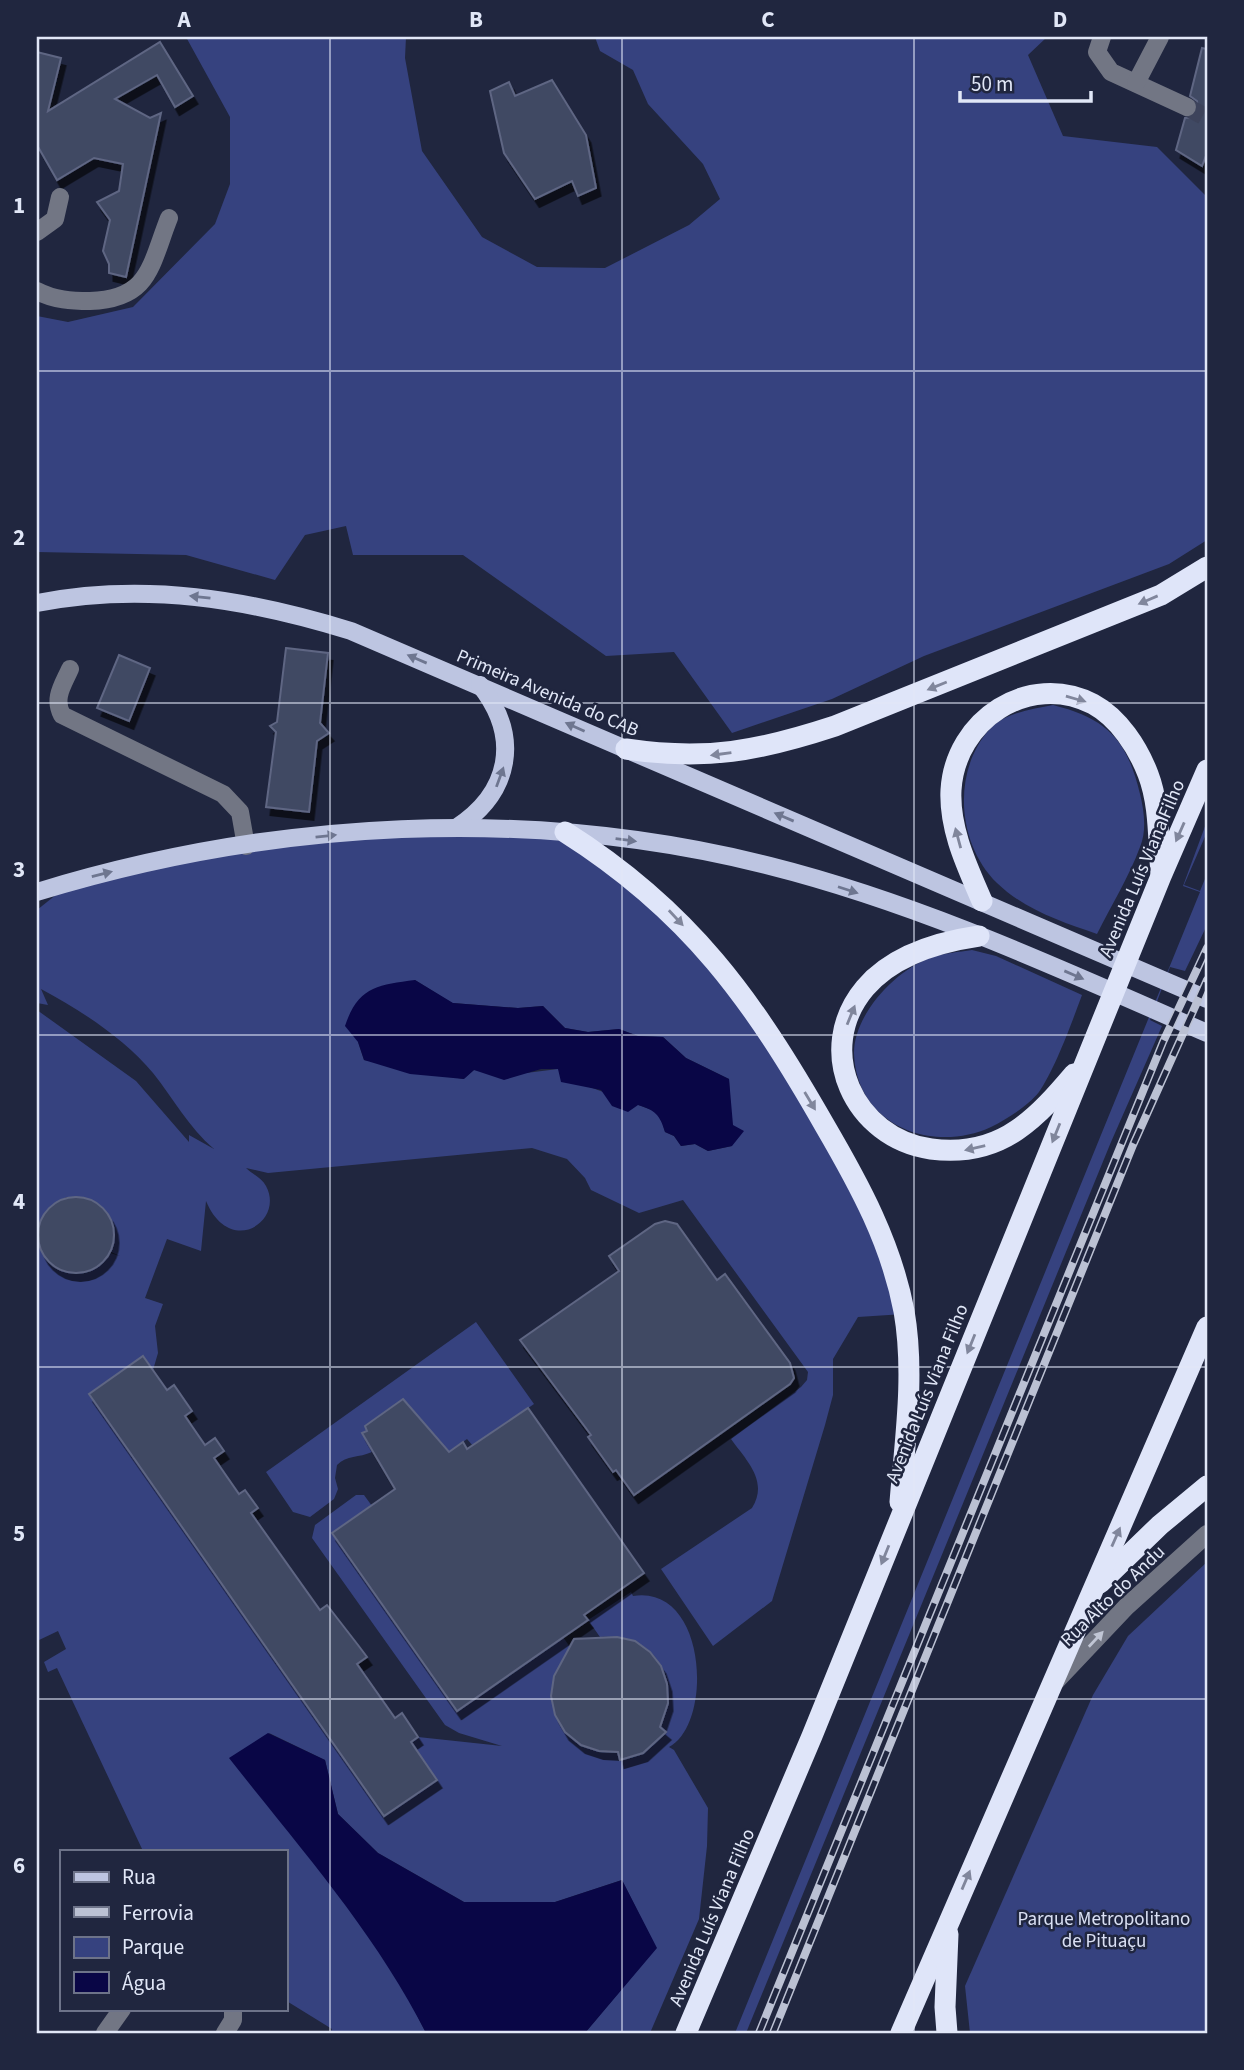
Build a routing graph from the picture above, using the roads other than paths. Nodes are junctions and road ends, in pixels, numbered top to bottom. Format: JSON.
{"nodes":[{"id":1,"x":1102,"y":37,"type":"edge"},
{"id":2,"x":1160,"y":37,"type":"edge"},
{"id":3,"x":1136,"y":83,"type":"junction"},
{"id":4,"x":1187,"y":107,"type":"tunnel mouth"},
{"id":5,"x":60,"y":197,"type":"dead end"},
{"id":6,"x":169,"y":218,"type":"dead end"},
{"id":7,"x":37,"y":232,"type":"edge"},
{"id":8,"x":37,"y":291,"type":"edge"},
{"id":9,"x":1207,"y":567,"type":"edge"},
{"id":10,"x":37,"y":603,"type":"edge"},
{"id":11,"x":71,"y":669,"type":"dead end"},
{"id":12,"x":480,"y":685,"type":"junction"},
{"id":13,"x":626,"y":749,"type":"junction"},
{"id":14,"x":1207,"y":770,"type":"edge"},
{"id":15,"x":456,"y":828,"type":"junction"},
{"id":16,"x":565,"y":832,"type":"junction"},
{"id":17,"x":246,"y":846,"type":"junction"},
{"id":18,"x":1161,"y":876,"type":"junction"},
{"id":19,"x":37,"y":892,"type":"edge"},
{"id":20,"x":982,"y":901,"type":"junction"},
{"id":21,"x":979,"y":936,"type":"junction"},
{"id":22,"x":1207,"y":999,"type":"edge"},
{"id":23,"x":1207,"y":1032,"type":"edge"},
{"id":24,"x":1085,"y":1062,"type":"junction"},
{"id":25,"x":1207,"y":1327,"type":"edge"},
{"id":26,"x":1207,"y":1486,"type":"edge"},
{"id":27,"x":898,"y":1524,"type":"junction"},
{"id":28,"x":1207,"y":1534,"type":"edge"},
{"id":29,"x":1094,"y":1589,"type":"junction"},
{"id":30,"x":1049,"y":1689,"type":"junction"},
{"id":31,"x":949,"y":1920,"type":"junction"},
{"id":32,"x":121,"y":2010,"type":"edge"},
{"id":33,"x":233,"y":2010,"type":"edge"},
{"id":34,"x":105,"y":2033,"type":"edge"},
{"id":35,"x":225,"y":2033,"type":"edge"},
{"id":36,"x":686,"y":2033,"type":"edge"},
{"id":37,"x":901,"y":2033,"type":"edge"},
{"id":38,"x":947,"y":2033,"type":"edge"}],
"edges":[{"from":1,"to":3,"type":"lane"},
{"from":2,"to":3,"type":"lane"},
{"from":3,"to":4,"type":"lane"},
{"from":5,"to":7,"type":"lane"},
{"from":6,"to":8,"type":"lane"},
{"from":9,"to":13,"type":"highway","one_way":true},
{"from":12,"to":10,"type":"main road","name":"Primeira Avenida do CAB","one_way":true},
{"from":11,"to":17,"type":"lane"},
{"from":13,"to":12,"type":"main road","name":"Primeira Avenida do CAB","one_way":true},
{"from":15,"to":12,"type":"main road","one_way":true},
{"from":20,"to":13,"type":"main road","name":"Primeira Avenida do CAB","one_way":true},
{"from":14,"to":18,"type":"highway","name":"Avenida Luís Viana Filho","one_way":true},
{"from":15,"to":16,"type":"main road"},
{"from":17,"to":15,"type":"main road","one_way":true},
{"from":16,"to":21,"type":"main road","one_way":true},
{"from":16,"to":27,"type":"highway","one_way":true},
{"from":19,"to":17,"type":"main road","one_way":true},
{"from":20,"to":18,"type":"highway","one_way":true},
{"from":18,"to":24,"type":"highway","name":"Avenida Luís Viana Filho"},
{"from":20,"to":22,"type":"main road","name":"Primeira Avenida do CAB"},
{"from":21,"to":23,"type":"main road","one_way":true},
{"from":24,"to":21,"type":"highway","one_way":true},
{"from":24,"to":27,"type":"highway","name":"Avenida Luís Viana Filho","one_way":true},
{"from":29,"to":25,"type":"highway","one_way":true},
{"from":26,"to":29,"type":"highway"},
{"from":27,"to":36,"type":"highway","name":"Avenida Luís Viana Filho","one_way":true},
{"from":30,"to":28,"type":"lane","name":"Rua Alto do Andu","one_way":true},
{"from":29,"to":30,"type":"highway"},
{"from":31,"to":30,"type":"highway","one_way":true},
{"from":31,"to":37,"type":"highway"},
{"from":31,"to":38,"type":"highway"},
{"from":32,"to":34,"type":"lane"},
{"from":33,"to":35,"type":"lane"}]}
